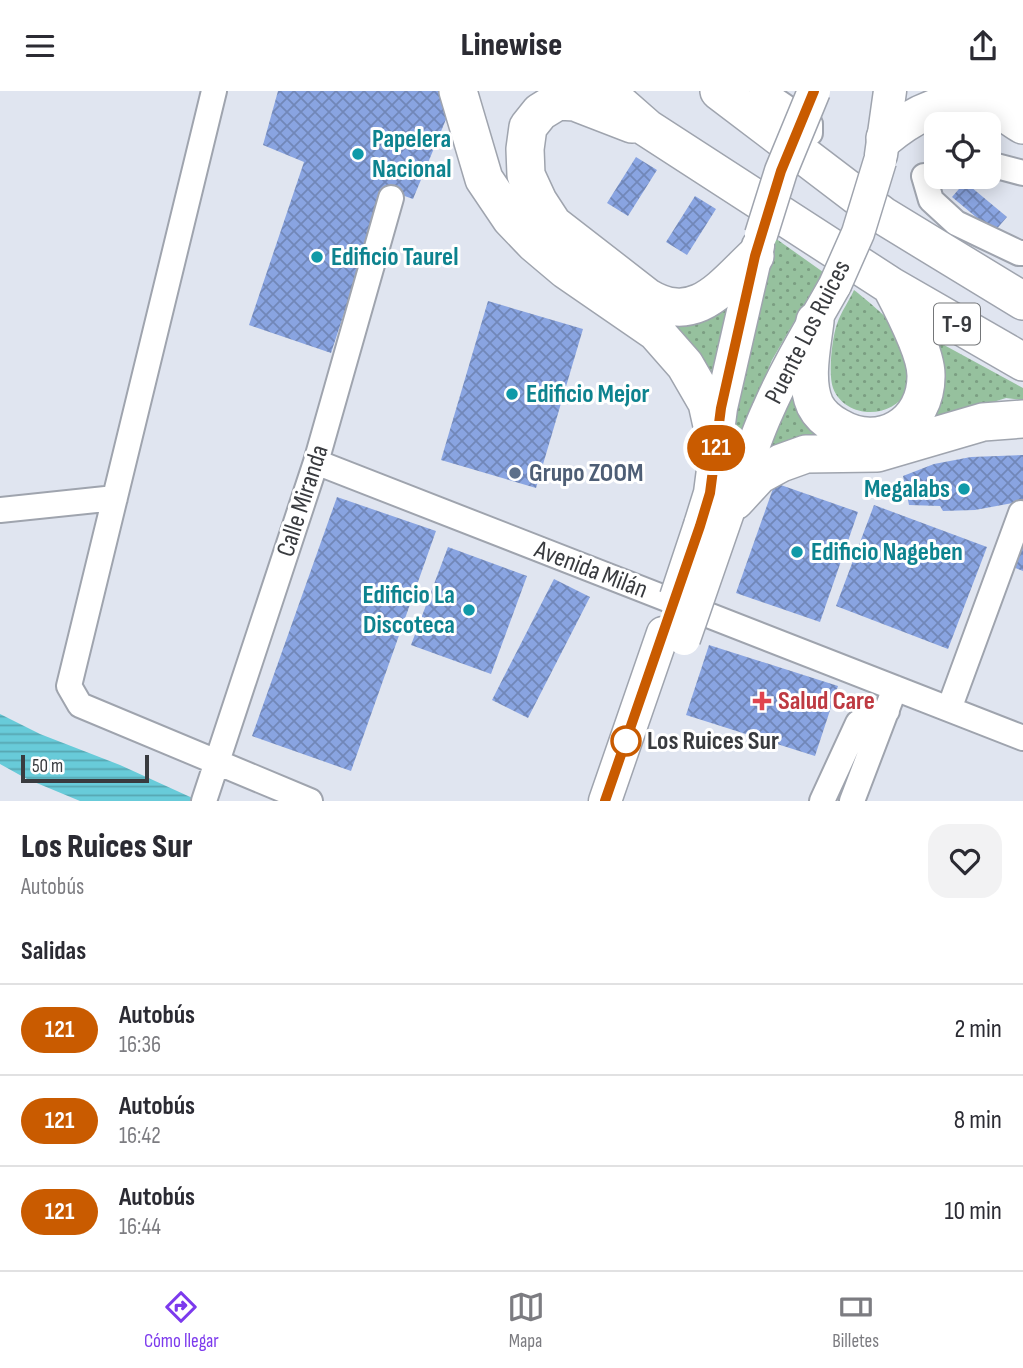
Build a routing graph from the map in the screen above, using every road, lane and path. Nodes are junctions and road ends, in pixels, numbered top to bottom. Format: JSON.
{"nodes":[{"id":1,"x":214,"y":91,"type":"edge"},
{"id":2,"x":458,"y":91,"type":"edge"},
{"id":3,"x":605,"y":91,"type":"edge"},
{"id":4,"x":719,"y":91,"type":"edge"},
{"id":5,"x":762,"y":91,"type":"edge"},
{"id":6,"x":814,"y":91,"type":"edge"},
{"id":7,"x":890,"y":91,"type":"edge"},
{"id":8,"x":1023,"y":125,"type":"edge"},
{"id":9,"x":647,"y":128,"type":"junction"},
{"id":10,"x":883,"y":150,"type":"junction"},
{"id":11,"x":812,"y":162,"type":"junction"},
{"id":12,"x":1001,"y":167,"type":"edge"},
{"id":13,"x":1023,"y":173,"type":"edge"},
{"id":14,"x":928,"y":189,"type":"edge"},
{"id":15,"x":391,"y":198,"type":"dead end"},
{"id":16,"x":968,"y":228,"type":"junction"},
{"id":17,"x":905,"y":229,"type":"junction"},
{"id":18,"x":758,"y":246,"type":"junction"},
{"id":19,"x":1013,"y":268,"type":"edge"},
{"id":20,"x":891,"y":286,"type":"junction"},
{"id":21,"x":1023,"y":301,"type":"edge"},
{"id":22,"x":815,"y":321,"type":"junction"},
{"id":23,"x":1023,"y":362,"type":"edge"},
{"id":24,"x":1023,"y":419,"type":"edge"},
{"id":25,"x":714,"y":458,"type":"junction"},
{"id":26,"x":316,"y":462,"type":"junction"},
{"id":27,"x":115,"y":498,"type":"junction"},
{"id":28,"x":732,"y":507,"type":"junction"},
{"id":29,"x":0,"y":510,"type":"edge"},
{"id":30,"x":1021,"y":513,"type":"dead end"},
{"id":31,"x":674,"y":636,"type":"junction"},
{"id":32,"x":891,"y":700,"type":"junction"},
{"id":33,"x":949,"y":709,"type":"junction"},
{"id":34,"x":1023,"y":738,"type":"edge"},
{"id":35,"x":215,"y":767,"type":"junction"},
{"id":36,"x":204,"y":801,"type":"edge"},
{"id":37,"x":310,"y":801,"type":"edge"},
{"id":38,"x":605,"y":801,"type":"edge"},
{"id":39,"x":628,"y":801,"type":"edge"},
{"id":40,"x":822,"y":801,"type":"edge"},
{"id":41,"x":852,"y":801,"type":"edge"}],
"edges":[{"from":1,"to":27,"type":"street"},
{"from":2,"to":25,"type":"highway"},
{"from":3,"to":9,"type":"highway","number":"T-9"},
{"from":4,"to":11,"type":"highway","number":"T-9"},
{"from":5,"to":11,"type":"street"},
{"from":6,"to":18,"type":"main road","name":"Puente Los Ruices","bridge":true},
{"from":7,"to":10,"type":"main road","name":"Puente Los Ruices"},
{"from":8,"to":10,"type":"highway"},
{"from":9,"to":18,"type":"highway"},
{"from":9,"to":20,"type":"highway","number":"T-9"},
{"from":10,"to":22,"type":"main road","name":"Puente Los Ruices","bridge":true},
{"from":11,"to":17,"type":"highway","number":"T-9"},
{"from":12,"to":13,"type":"street"},
{"from":14,"to":16,"type":"street"},
{"from":15,"to":26,"type":"street","name":"Calle Miranda"},
{"from":16,"to":19,"type":"street"},
{"from":16,"to":19,"type":"street"},
{"from":17,"to":19,"type":"highway"},
{"from":17,"to":21,"type":"highway","number":"T-9"},
{"from":18,"to":25,"type":"main road","name":"Puente Los Ruices"},
{"from":20,"to":22,"type":"highway"},
{"from":20,"to":23,"type":"highway","number":"T-9"},
{"from":22,"to":28,"type":"main road","name":"Puente Los Ruices"},
{"from":24,"to":28,"type":"highway"},
{"from":25,"to":31,"type":"main road","name":"Puente Los Ruices","bridge":true},
{"from":26,"to":32,"type":"street","name":"Avenida Milán"},
{"from":26,"to":35,"type":"street","name":"Calle Miranda"},
{"from":27,"to":29,"type":"street"},
{"from":27,"to":35,"type":"street"},
{"from":28,"to":31,"type":"main road","name":"Puente Los Ruices","bridge":true},
{"from":30,"to":33,"type":"street"},
{"from":31,"to":38,"type":"main road","name":"Puente Los Ruices"},
{"from":31,"to":39,"type":"main road","name":"Puente Los Ruices"},
{"from":32,"to":33,"type":"street","name":"Avenida Milán"},
{"from":32,"to":40,"type":"street"},
{"from":32,"to":41,"type":"street"},
{"from":33,"to":34,"type":"street","name":"Avenida Milán"},
{"from":35,"to":36,"type":"street","name":"Calle Miranda"},
{"from":35,"to":37,"type":"street"}]}
